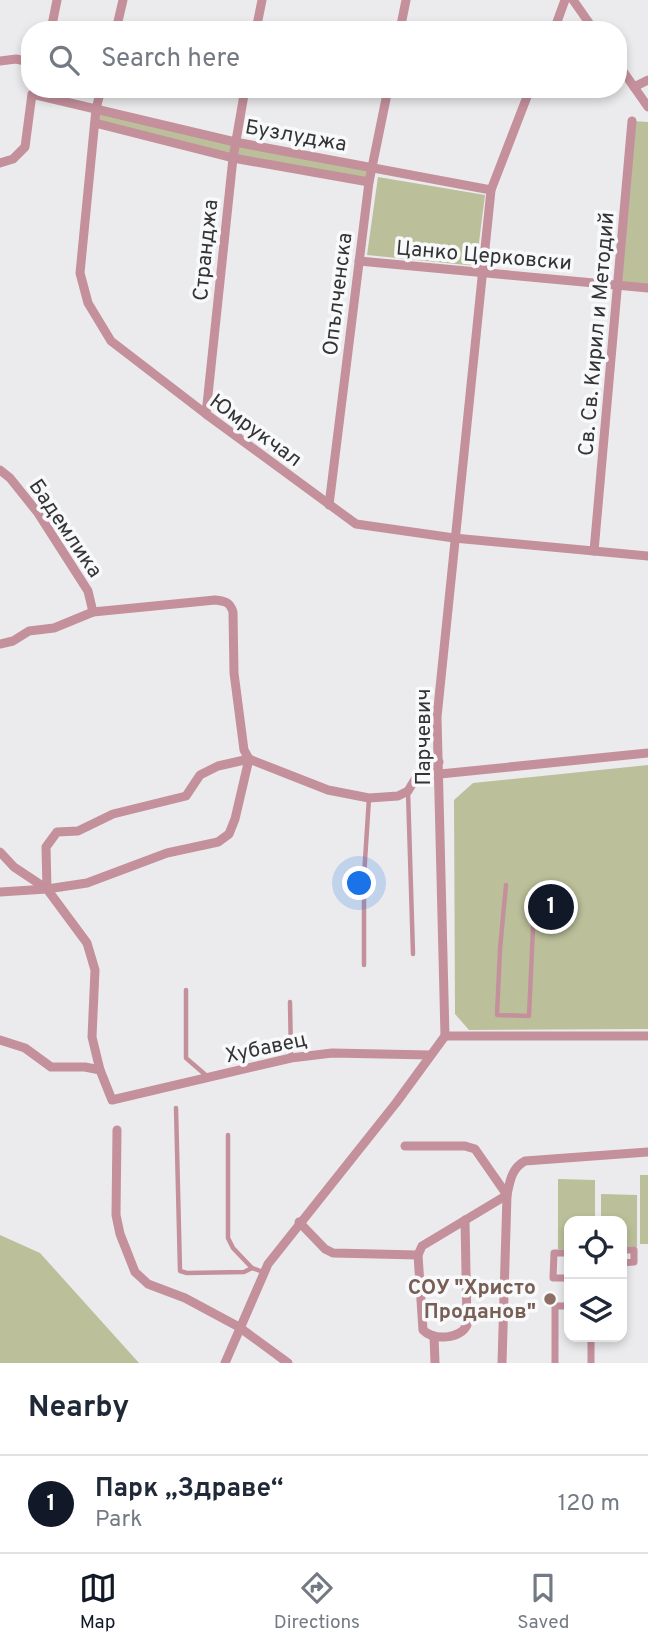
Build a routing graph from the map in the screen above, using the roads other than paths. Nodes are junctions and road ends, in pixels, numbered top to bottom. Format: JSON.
{"nodes":[{"id":1,"x":57,"y":0,"type":"edge"},
{"id":2,"x":123,"y":0,"type":"edge"},
{"id":3,"x":262,"y":0,"type":"edge"},
{"id":4,"x":406,"y":0,"type":"edge"},
{"id":5,"x":565,"y":0,"type":"edge"},
{"id":6,"x":573,"y":0,"type":"edge"},
{"id":7,"x":53,"y":21,"type":"edge"},
{"id":8,"x":118,"y":21,"type":"edge"},
{"id":9,"x":258,"y":21,"type":"edge"},
{"id":10,"x":402,"y":21,"type":"edge"},
{"id":11,"x":557,"y":21,"type":"edge"},
{"id":12,"x":588,"y":21,"type":"edge"},
{"id":13,"x":21,"y":60,"type":"edge"},
{"id":14,"x":0,"y":61,"type":"edge"},
{"id":15,"x":627,"y":77,"type":"edge"},
{"id":16,"x":648,"y":80,"type":"edge"},
{"id":17,"x":634,"y":87,"type":"junction"},
{"id":18,"x":31,"y":98,"type":"edge"},
{"id":19,"x":55,"y":98,"type":"edge"},
{"id":20,"x":99,"y":98,"type":"edge"},
{"id":21,"x":243,"y":98,"type":"edge"},
{"id":22,"x":386,"y":98,"type":"edge"},
{"id":23,"x":527,"y":98,"type":"edge"},
{"id":24,"x":648,"y":107,"type":"edge"},
{"id":25,"x":96,"y":109,"type":"junction"},
{"id":26,"x":632,"y":121,"type":"dead end"},
{"id":27,"x":95,"y":123,"type":"junction"},
{"id":28,"x":235,"y":142,"type":"junction"},
{"id":29,"x":233,"y":158,"type":"junction"},
{"id":30,"x":0,"y":163,"type":"edge"},
{"id":31,"x":373,"y":166,"type":"junction"},
{"id":32,"x":369,"y":182,"type":"junction"},
{"id":33,"x":491,"y":190,"type":"junction"},
{"id":34,"x":359,"y":261,"type":"junction"},
{"id":35,"x":481,"y":273,"type":"junction"},
{"id":36,"x":618,"y":285,"type":"junction"},
{"id":37,"x":648,"y":288,"type":"edge"},
{"id":38,"x":206,"y":414,"type":"junction"},
{"id":39,"x":0,"y":470,"type":"edge"},
{"id":40,"x":329,"y":505,"type":"junction"},
{"id":41,"x":454,"y":538,"type":"junction"},
{"id":42,"x":594,"y":551,"type":"junction"},
{"id":43,"x":648,"y":556,"type":"edge"},
{"id":44,"x":93,"y":612,"type":"junction"},
{"id":45,"x":0,"y":644,"type":"edge"},
{"id":46,"x":648,"y":753,"type":"edge"},
{"id":47,"x":249,"y":759,"type":"junction"},
{"id":48,"x":439,"y":762,"type":"junction"},
{"id":49,"x":440,"y":774,"type":"junction"},
{"id":50,"x":408,"y":792,"type":"junction"},
{"id":51,"x":369,"y":798,"type":"junction"},
{"id":52,"x":0,"y":852,"type":"edge"},
{"id":53,"x":506,"y":885,"type":"dead end"},
{"id":54,"x":47,"y":889,"type":"junction"},
{"id":55,"x":546,"y":889,"type":"dead end"},
{"id":56,"x":0,"y":892,"type":"edge"},
{"id":57,"x":413,"y":954,"type":"dead end"},
{"id":58,"x":364,"y":965,"type":"dead end"},
{"id":59,"x":186,"y":990,"type":"dead end"},
{"id":60,"x":290,"y":1002,"type":"dead end"},
{"id":61,"x":445,"y":1036,"type":"junction"},
{"id":62,"x":648,"y":1036,"type":"edge"},
{"id":63,"x":0,"y":1040,"type":"edge"},
{"id":64,"x":430,"y":1055,"type":"junction"},
{"id":65,"x":291,"y":1058,"type":"junction"},
{"id":66,"x":100,"y":1070,"type":"junction"},
{"id":67,"x":209,"y":1077,"type":"junction"},
{"id":68,"x":176,"y":1108,"type":"dead end"},
{"id":69,"x":117,"y":1130,"type":"dead end"},
{"id":70,"x":228,"y":1135,"type":"dead end"},
{"id":71,"x":405,"y":1146,"type":"dead end"},
{"id":72,"x":648,"y":1152,"type":"edge"},
{"id":73,"x":507,"y":1195,"type":"junction"},
{"id":74,"x":465,"y":1220,"type":"junction"},
{"id":75,"x":299,"y":1222,"type":"junction"},
{"id":76,"x":627,"y":1250,"type":"edge"},
{"id":77,"x":564,"y":1254,"type":"edge"},
{"id":78,"x":418,"y":1255,"type":"junction"},
{"id":79,"x":627,"y":1263,"type":"edge"},
{"id":80,"x":252,"y":1268,"type":"junction"},
{"id":81,"x":263,"y":1272,"type":"junction"},
{"id":82,"x":564,"y":1278,"type":"edge"},
{"id":83,"x":564,"y":1306,"type":"edge"},
{"id":84,"x":239,"y":1327,"type":"junction"},
{"id":85,"x":434,"y":1336,"type":"junction"},
{"id":86,"x":591,"y":1342,"type":"edge"},
{"id":87,"x":225,"y":1363,"type":"edge"},
{"id":88,"x":288,"y":1363,"type":"edge"},
{"id":89,"x":435,"y":1363,"type":"edge"},
{"id":90,"x":502,"y":1363,"type":"edge"},
{"id":91,"x":555,"y":1363,"type":"edge"},
{"id":92,"x":591,"y":1363,"type":"edge"}],
"edges":[{"from":1,"to":7,"type":"street"},
{"from":2,"to":8,"type":"street"},
{"from":3,"to":9,"type":"street"},
{"from":4,"to":10,"type":"street"},
{"from":5,"to":11,"type":"street"},
{"from":6,"to":12,"type":"street"},
{"from":13,"to":14,"type":"street"},
{"from":15,"to":17,"type":"street"},
{"from":16,"to":17,"type":"street"},
{"from":17,"to":24,"type":"street"},
{"from":18,"to":30,"type":"street"},
{"from":19,"to":25,"type":"street","name":"Бузлуджа"},
{"from":20,"to":25,"type":"street","name":"Юмрукчал"},
{"from":21,"to":28,"type":"street","name":"Странджа"},
{"from":22,"to":31,"type":"street","name":"Опълченска"},
{"from":23,"to":33,"type":"street","name":"Парчевич"},
{"from":25,"to":27,"type":"street","name":"Юмрукчал"},
{"from":25,"to":28,"type":"street","name":"Бузлуджа"},
{"from":26,"to":36,"type":"street","name":"Св. Св. Кирил и Методий"},
{"from":27,"to":29,"type":"street","name":"Бузлуджа"},
{"from":27,"to":38,"type":"street","name":"Юмрукчал"},
{"from":28,"to":29,"type":"street","name":"Странджа"},
{"from":28,"to":31,"type":"street","name":"Бузлуджа"},
{"from":29,"to":32,"type":"street","name":"Бузлуджа"},
{"from":29,"to":38,"type":"street","name":"Странджа"},
{"from":31,"to":32,"type":"street","name":"Опълченска"},
{"from":31,"to":33,"type":"street","name":"Бузлуджа"},
{"from":32,"to":34,"type":"street","name":"Опълченска"},
{"from":33,"to":35,"type":"street","name":"Парчевич"},
{"from":34,"to":35,"type":"street","name":"Цанко Церковски"},
{"from":34,"to":40,"type":"street","name":"Опълченска"},
{"from":35,"to":36,"type":"street","name":"Цанко Церковски"},
{"from":35,"to":41,"type":"street","name":"Парчевич"},
{"from":36,"to":37,"type":"street","name":"Цанко Церковски"},
{"from":36,"to":42,"type":"street","name":"Св. Св. Кирил и Методий"},
{"from":38,"to":40,"type":"street","name":"Юмрукчал"},
{"from":39,"to":44,"type":"street","name":"Бадемлика"},
{"from":40,"to":41,"type":"street","name":"Юмрукчал"},
{"from":41,"to":42,"type":"street","name":"Юмрукчал"},
{"from":41,"to":48,"type":"street","name":"Парчевич"},
{"from":42,"to":43,"type":"street","name":"Юмрукчал"},
{"from":44,"to":45,"type":"street"},
{"from":44,"to":47,"type":"street"},
{"from":46,"to":49,"type":"street"},
{"from":47,"to":51,"type":"street"},
{"from":47,"to":54,"type":"street"},
{"from":47,"to":54,"type":"street"},
{"from":48,"to":49,"type":"street","name":"Парчевич"},
{"from":48,"to":50,"type":"street"},
{"from":49,"to":61,"type":"street","name":"Парчевич"},
{"from":50,"to":51,"type":"street"},
{"from":50,"to":57,"type":"lane"},
{"from":51,"to":58,"type":"lane"},
{"from":52,"to":54,"type":"street"},
{"from":53,"to":55,"type":"lane"},
{"from":54,"to":56,"type":"street"},
{"from":54,"to":66,"type":"street"},
{"from":59,"to":67,"type":"lane"},
{"from":60,"to":65,"type":"lane"},
{"from":61,"to":62,"type":"street"},
{"from":61,"to":64,"type":"street"},
{"from":63,"to":66,"type":"street"},
{"from":64,"to":65,"type":"street","name":"Хубавец"},
{"from":64,"to":75,"type":"street"},
{"from":65,"to":67,"type":"street","name":"Хубавец"},
{"from":66,"to":67,"type":"street","name":"Хубавец"},
{"from":68,"to":80,"type":"lane"},
{"from":69,"to":84,"type":"street"},
{"from":70,"to":80,"type":"lane"},
{"from":71,"to":73,"type":"street"},
{"from":72,"to":73,"type":"street"},
{"from":73,"to":74,"type":"street"},
{"from":73,"to":90,"type":"street"},
{"from":74,"to":78,"type":"street"},
{"from":74,"to":85,"type":"street"},
{"from":75,"to":78,"type":"street"},
{"from":75,"to":81,"type":"street"},
{"from":76,"to":79,"type":"street"},
{"from":77,"to":82,"type":"street"},
{"from":78,"to":85,"type":"street"},
{"from":80,"to":81,"type":"lane"},
{"from":81,"to":84,"type":"street"},
{"from":83,"to":91,"type":"street"},
{"from":84,"to":87,"type":"street"},
{"from":84,"to":88,"type":"street"},
{"from":85,"to":89,"type":"street"},
{"from":86,"to":92,"type":"street"}]}
